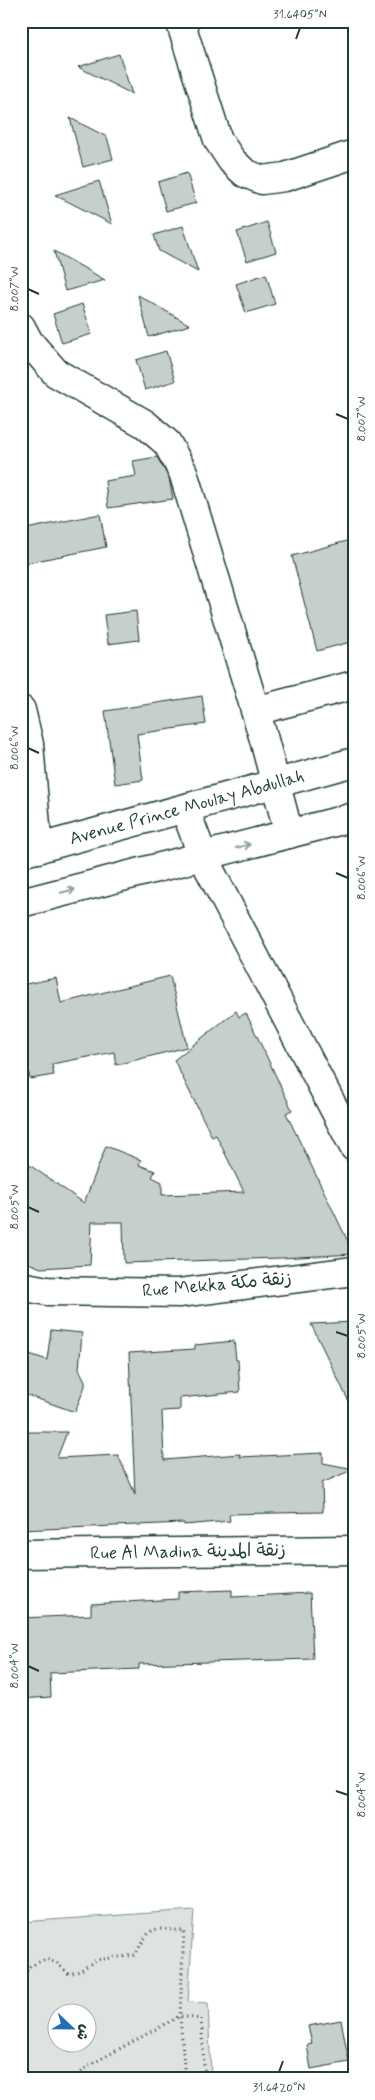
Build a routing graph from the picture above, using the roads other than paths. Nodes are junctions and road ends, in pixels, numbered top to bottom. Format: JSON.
{"nodes":[{"id":1,"x":180,"y":21,"type":"edge"},
{"id":2,"x":354,"y":154,"type":"edge"},
{"id":3,"x":21,"y":327,"type":"edge"},
{"id":4,"x":354,"y":685,"type":"edge"},
{"id":5,"x":21,"y":710,"type":"edge"},
{"id":6,"x":256,"y":711,"type":"junction"},
{"id":7,"x":354,"y":762,"type":"edge"},
{"id":8,"x":276,"y":783,"type":"junction"},
{"id":9,"x":185,"y":809,"type":"junction"},
{"id":10,"x":354,"y":817,"type":"edge"},
{"id":11,"x":290,"y":834,"type":"junction"},
{"id":12,"x":30,"y":851,"type":"edge"},
{"id":13,"x":202,"y":857,"type":"junction"},
{"id":14,"x":21,"y":903,"type":"edge"},
{"id":15,"x":354,"y":1147,"type":"edge"},
{"id":16,"x":354,"y":1270,"type":"edge"},
{"id":17,"x":21,"y":1286,"type":"edge"},
{"id":18,"x":354,"y":1550,"type":"edge"},
{"id":19,"x":21,"y":1554,"type":"edge"}],
"edges":[{"from":1,"to":2,"type":"street"},
{"from":3,"to":6,"type":"street"},
{"from":4,"to":6,"type":"street"},
{"from":5,"to":12,"type":"street"},
{"from":6,"to":8,"type":"street"},
{"from":7,"to":8,"type":"street","name":"Avenue Prince Moulay Abdullah"},
{"from":8,"to":9,"type":"street","name":"Avenue Prince Moulay Abdullah"},
{"from":8,"to":11,"type":"street"},
{"from":9,"to":12,"type":"street","name":"Avenue Prince Moulay Abdullah"},
{"from":9,"to":13,"type":"street"},
{"from":10,"to":11,"type":"street"},
{"from":13,"to":11,"type":"street","one_way":true},
{"from":14,"to":13,"type":"street","one_way":true},
{"from":13,"to":15,"type":"street"},
{"from":16,"to":17,"type":"street","name":"Rue Mekka زنقة مكة"},
{"from":18,"to":19,"type":"street","name":"Rue Al Madina زنقة المدينة"}]}
